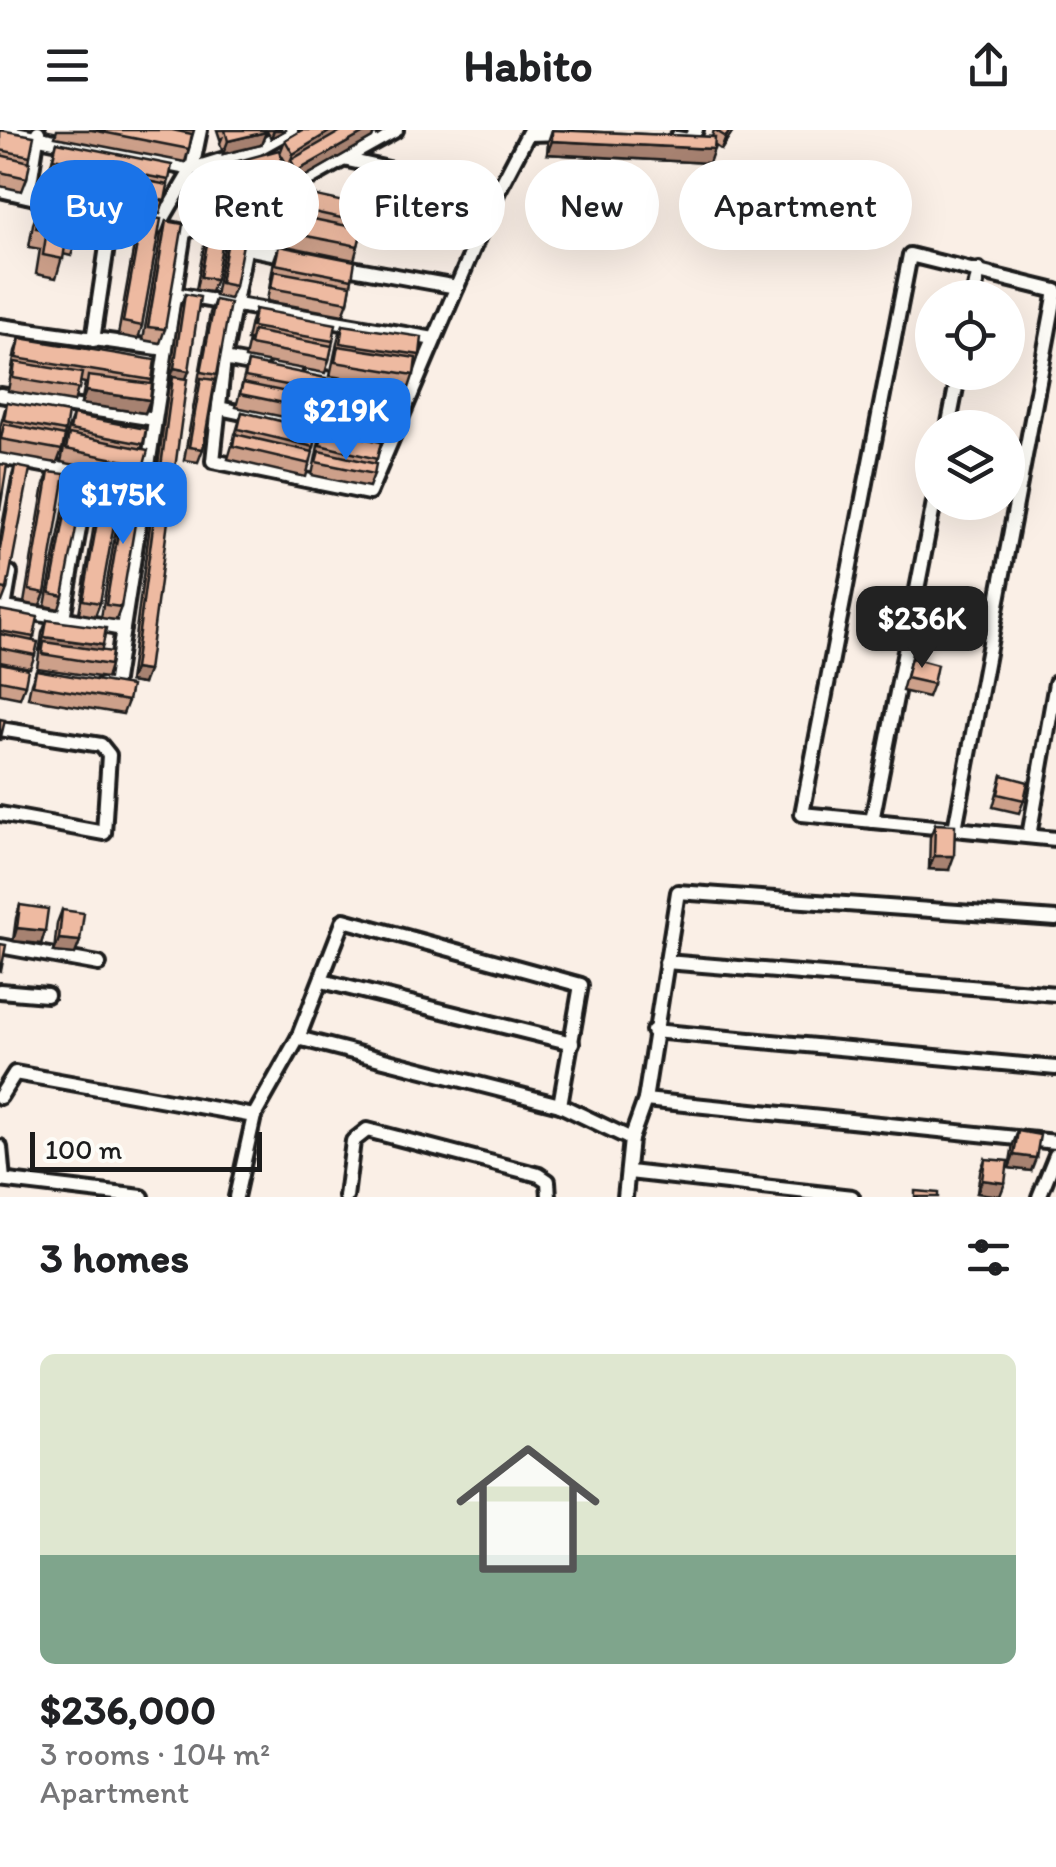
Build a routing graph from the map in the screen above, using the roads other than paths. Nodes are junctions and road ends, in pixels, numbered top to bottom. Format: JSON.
{"nodes":[{"id":1,"x":0,"y":130,"type":"edge"},
{"id":2,"x":200,"y":130,"type":"edge"},
{"id":3,"x":292,"y":130,"type":"edge"},
{"id":4,"x":396,"y":130,"type":"edge"},
{"id":5,"x":696,"y":130,"type":"edge"},
{"id":6,"x":530,"y":132,"type":"edge"},
{"id":7,"x":582,"y":133,"type":"edge"},
{"id":8,"x":37,"y":134,"type":"edge"},
{"id":9,"x":654,"y":136,"type":"edge"},
{"id":10,"x":343,"y":159,"type":"junction"},
{"id":11,"x":194,"y":160,"type":"edge"},
{"id":12,"x":221,"y":160,"type":"edge"},
{"id":13,"x":348,"y":160,"type":"edge"},
{"id":14,"x":178,"y":166,"type":"edge"},
{"id":15,"x":319,"y":173,"type":"edge"},
{"id":16,"x":505,"y":177,"type":"edge"},
{"id":17,"x":0,"y":190,"type":"edge"},
{"id":18,"x":178,"y":193,"type":"edge"},
{"id":19,"x":28,"y":196,"type":"joint"},
{"id":20,"x":334,"y":207,"type":"edge"},
{"id":21,"x":339,"y":208,"type":"edge"},
{"id":22,"x":159,"y":225,"type":"joint"},
{"id":23,"x":178,"y":230,"type":"edge"},
{"id":24,"x":106,"y":250,"type":"edge"},
{"id":25,"x":181,"y":250,"type":"edge"},
{"id":26,"x":247,"y":250,"type":"edge"},
{"id":27,"x":257,"y":250,"type":"edge"},
{"id":28,"x":472,"y":250,"type":"edge"},
{"id":29,"x":304,"y":259,"type":"edge"},
{"id":30,"x":323,"y":262,"type":"edge"},
{"id":31,"x":978,"y":270,"type":"junction"},
{"id":32,"x":976,"y":280,"type":"edge"},
{"id":33,"x":456,"y":287,"type":"junction"},
{"id":34,"x":174,"y":294,"type":"junction"},
{"id":35,"x":233,"y":305,"type":"junction"},
{"id":36,"x":0,"y":326,"type":"edge"},
{"id":37,"x":434,"y":339,"type":"junction"},
{"id":38,"x":93,"y":340,"type":"junction"},
{"id":39,"x":166,"y":348,"type":"junction"},
{"id":40,"x":224,"y":359,"type":"junction"},
{"id":41,"x":280,"y":370,"type":"edge"},
{"id":42,"x":299,"y":373,"type":"edge"},
{"id":43,"x":411,"y":394,"type":"junction"},
{"id":44,"x":0,"y":395,"type":"edge"},
{"id":45,"x":220,"y":408,"type":"junction"},
{"id":46,"x":155,"y":419,"type":"junction"},
{"id":47,"x":352,"y":436,"type":"edge"},
{"id":48,"x":371,"y":440,"type":"edge"},
{"id":49,"x":390,"y":444,"type":"junction"},
{"id":50,"x":0,"y":456,"type":"edge"},
{"id":51,"x":30,"y":462,"type":"junction"},
{"id":52,"x":89,"y":472,"type":"junction"},
{"id":53,"x":27,"y":480,"type":"edge"},
{"id":54,"x":145,"y":484,"type":"junction"},
{"id":55,"x":930,"y":520,"type":"edge"},
{"id":56,"x":14,"y":553,"type":"edge"},
{"id":57,"x":2,"y":607,"type":"edge"},
{"id":58,"x":62,"y":618,"type":"junction"},
{"id":59,"x":122,"y":629,"type":"junction"},
{"id":60,"x":1056,"y":682,"type":"edge"},
{"id":61,"x":94,"y":684,"type":"edge"},
{"id":62,"x":0,"y":729,"type":"edge"},
{"id":63,"x":0,"y":814,"type":"edge"},
{"id":64,"x":872,"y":820,"type":"junction"},
{"id":65,"x":955,"y":829,"type":"junction"},
{"id":66,"x":1029,"y":836,"type":"junction"},
{"id":67,"x":1056,"y":839,"type":"edge"},
{"id":68,"x":1056,"y":919,"type":"edge"},
{"id":69,"x":0,"y":946,"type":"edge"},
{"id":70,"x":666,"y":962,"type":"junction"},
{"id":71,"x":99,"y":964,"type":"dead end"},
{"id":72,"x":322,"y":980,"type":"junction"},
{"id":73,"x":0,"y":991,"type":"edge"},
{"id":74,"x":1056,"y":994,"type":"edge"},
{"id":75,"x":47,"y":995,"type":"dead end"},
{"id":76,"x":653,"y":1031,"type":"junction"},
{"id":77,"x":298,"y":1038,"type":"junction"},
{"id":78,"x":572,"y":1043,"type":"junction"},
{"id":79,"x":1056,"y":1068,"type":"edge"},
{"id":80,"x":0,"y":1097,"type":"edge"},
{"id":81,"x":645,"y":1100,"type":"junction"},
{"id":82,"x":560,"y":1105,"type":"junction"},
{"id":83,"x":254,"y":1116,"type":"junction"},
{"id":84,"x":632,"y":1139,"type":"junction"},
{"id":85,"x":1056,"y":1142,"type":"edge"},
{"id":86,"x":0,"y":1147,"type":"edge"},
{"id":87,"x":1056,"y":1155,"type":"edge"},
{"id":88,"x":629,"y":1172,"type":"junction"},
{"id":89,"x":2,"y":1180,"type":"edge"},
{"id":90,"x":142,"y":1197,"type":"edge"},
{"id":91,"x":236,"y":1197,"type":"edge"},
{"id":92,"x":346,"y":1197,"type":"edge"},
{"id":93,"x":549,"y":1197,"type":"edge"},
{"id":94,"x":625,"y":1197,"type":"edge"},
{"id":95,"x":852,"y":1197,"type":"edge"},
{"id":96,"x":1039,"y":1197,"type":"edge"}],
"edges":[{"from":1,"to":8,"type":"street"},
{"from":2,"to":11,"type":"street"},
{"from":3,"to":12,"type":"street"},
{"from":4,"to":10,"type":"street"},
{"from":5,"to":9,"type":"street"},
{"from":6,"to":7,"type":"street"},
{"from":6,"to":16,"type":"street"},
{"from":8,"to":14,"type":"street"},
{"from":8,"to":19,"type":"street"},
{"from":10,"to":13,"type":"street"},
{"from":10,"to":15,"type":"street"},
{"from":17,"to":19,"type":"street"},
{"from":18,"to":22,"type":"street"},
{"from":20,"to":21,"type":"street"},
{"from":22,"to":23,"type":"street"},
{"from":24,"to":38,"type":"street"},
{"from":25,"to":34,"type":"street"},
{"from":26,"to":35,"type":"street"},
{"from":27,"to":29,"type":"street"},
{"from":28,"to":33,"type":"street"},
{"from":30,"to":33,"type":"street"},
{"from":31,"to":32,"type":"street"},
{"from":31,"to":64,"type":"street"},
{"from":31,"to":65,"type":"street"},
{"from":33,"to":37,"type":"street"},
{"from":34,"to":35,"type":"street"},
{"from":34,"to":39,"type":"street"},
{"from":35,"to":37,"type":"street"},
{"from":35,"to":40,"type":"street"},
{"from":36,"to":38,"type":"street"},
{"from":37,"to":43,"type":"street"},
{"from":38,"to":39,"type":"street"},
{"from":39,"to":46,"type":"street"},
{"from":40,"to":41,"type":"street"},
{"from":40,"to":45,"type":"street"},
{"from":42,"to":43,"type":"street"},
{"from":43,"to":49,"type":"street"},
{"from":44,"to":46,"type":"street"},
{"from":45,"to":47,"type":"street"},
{"from":45,"to":49,"type":"street"},
{"from":46,"to":54,"type":"street"},
{"from":48,"to":49,"type":"street"},
{"from":50,"to":51,"type":"street"},
{"from":51,"to":52,"type":"street"},
{"from":51,"to":53,"type":"street"},
{"from":52,"to":54,"type":"street"},
{"from":52,"to":58,"type":"street"},
{"from":54,"to":59,"type":"street"},
{"from":55,"to":64,"type":"street"},
{"from":56,"to":57,"type":"street"},
{"from":57,"to":58,"type":"street"},
{"from":58,"to":59,"type":"street"},
{"from":59,"to":61,"type":"street"},
{"from":60,"to":66,"type":"street"},
{"from":62,"to":63,"type":"street"},
{"from":64,"to":65,"type":"street"},
{"from":65,"to":66,"type":"street"},
{"from":66,"to":67,"type":"street"},
{"from":68,"to":70,"type":"street"},
{"from":69,"to":71,"type":"street"},
{"from":70,"to":74,"type":"street"},
{"from":70,"to":76,"type":"street"},
{"from":72,"to":77,"type":"street"},
{"from":72,"to":78,"type":"street"},
{"from":72,"to":78,"type":"street"},
{"from":73,"to":75,"type":"street"},
{"from":76,"to":79,"type":"street"},
{"from":76,"to":81,"type":"street"},
{"from":77,"to":82,"type":"street"},
{"from":77,"to":83,"type":"street"},
{"from":78,"to":82,"type":"street"},
{"from":80,"to":83,"type":"street"},
{"from":81,"to":84,"type":"street"},
{"from":81,"to":85,"type":"street"},
{"from":82,"to":84,"type":"street"},
{"from":83,"to":91,"type":"street"},
{"from":84,"to":88,"type":"street"},
{"from":86,"to":89,"type":"street"},
{"from":87,"to":96,"type":"street"},
{"from":88,"to":94,"type":"street"},
{"from":88,"to":95,"type":"street"},
{"from":89,"to":90,"type":"street"},
{"from":92,"to":93,"type":"street"}]}
